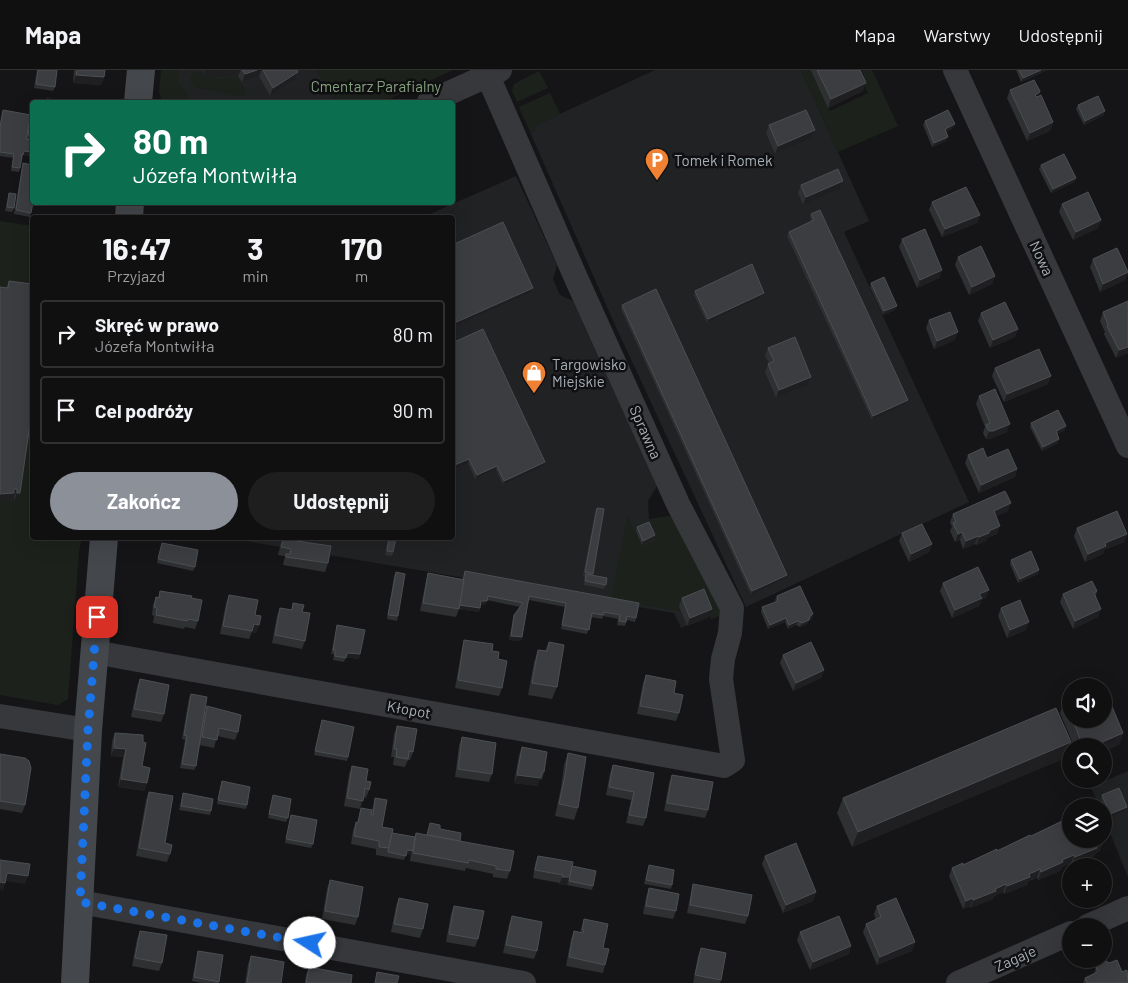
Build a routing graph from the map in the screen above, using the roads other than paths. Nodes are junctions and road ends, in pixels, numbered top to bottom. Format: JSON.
{"nodes":[{"id":1,"x":141,"y":70,"type":"edge"},
{"id":2,"x":956,"y":70,"type":"edge"},
{"id":3,"x":494,"y":73,"type":"edge"},
{"id":4,"x":138,"y":100,"type":"edge"},
{"id":5,"x":434,"y":100,"type":"edge"},
{"id":6,"x":1128,"y":446,"type":"edge"},
{"id":7,"x":104,"y":540,"type":"edge"},
{"id":8,"x":94,"y":652,"type":"junction"},
{"id":9,"x":0,"y":716,"type":"edge"},
{"id":10,"x":88,"y":730,"type":"junction"},
{"id":11,"x":724,"y":766,"type":"joint"},
{"id":12,"x":80,"y":902,"type":"junction"},
{"id":13,"x":1128,"y":908,"type":"edge"},
{"id":14,"x":1106,"y":918,"type":"edge"},
{"id":15,"x":1062,"y":938,"type":"edge"},
{"id":16,"x":75,"y":983,"type":"edge"},
{"id":17,"x":524,"y":983,"type":"edge"},
{"id":18,"x":958,"y":983,"type":"edge"}],
"edges":[{"from":1,"to":4,"type":"street"},
{"from":2,"to":6,"type":"street","name":"Nowa"},
{"from":3,"to":5,"type":"street"},
{"from":3,"to":11,"type":"street","name":"Sprawna"},
{"from":7,"to":8,"type":"street"},
{"from":8,"to":10,"type":"street"},
{"from":8,"to":11,"type":"street","name":"Kłopot"},
{"from":9,"to":10,"type":"street"},
{"from":10,"to":12,"type":"street"},
{"from":12,"to":16,"type":"street"},
{"from":12,"to":17,"type":"street"},
{"from":13,"to":14,"type":"street"},
{"from":15,"to":18,"type":"street","name":"Zagaje"}]}
